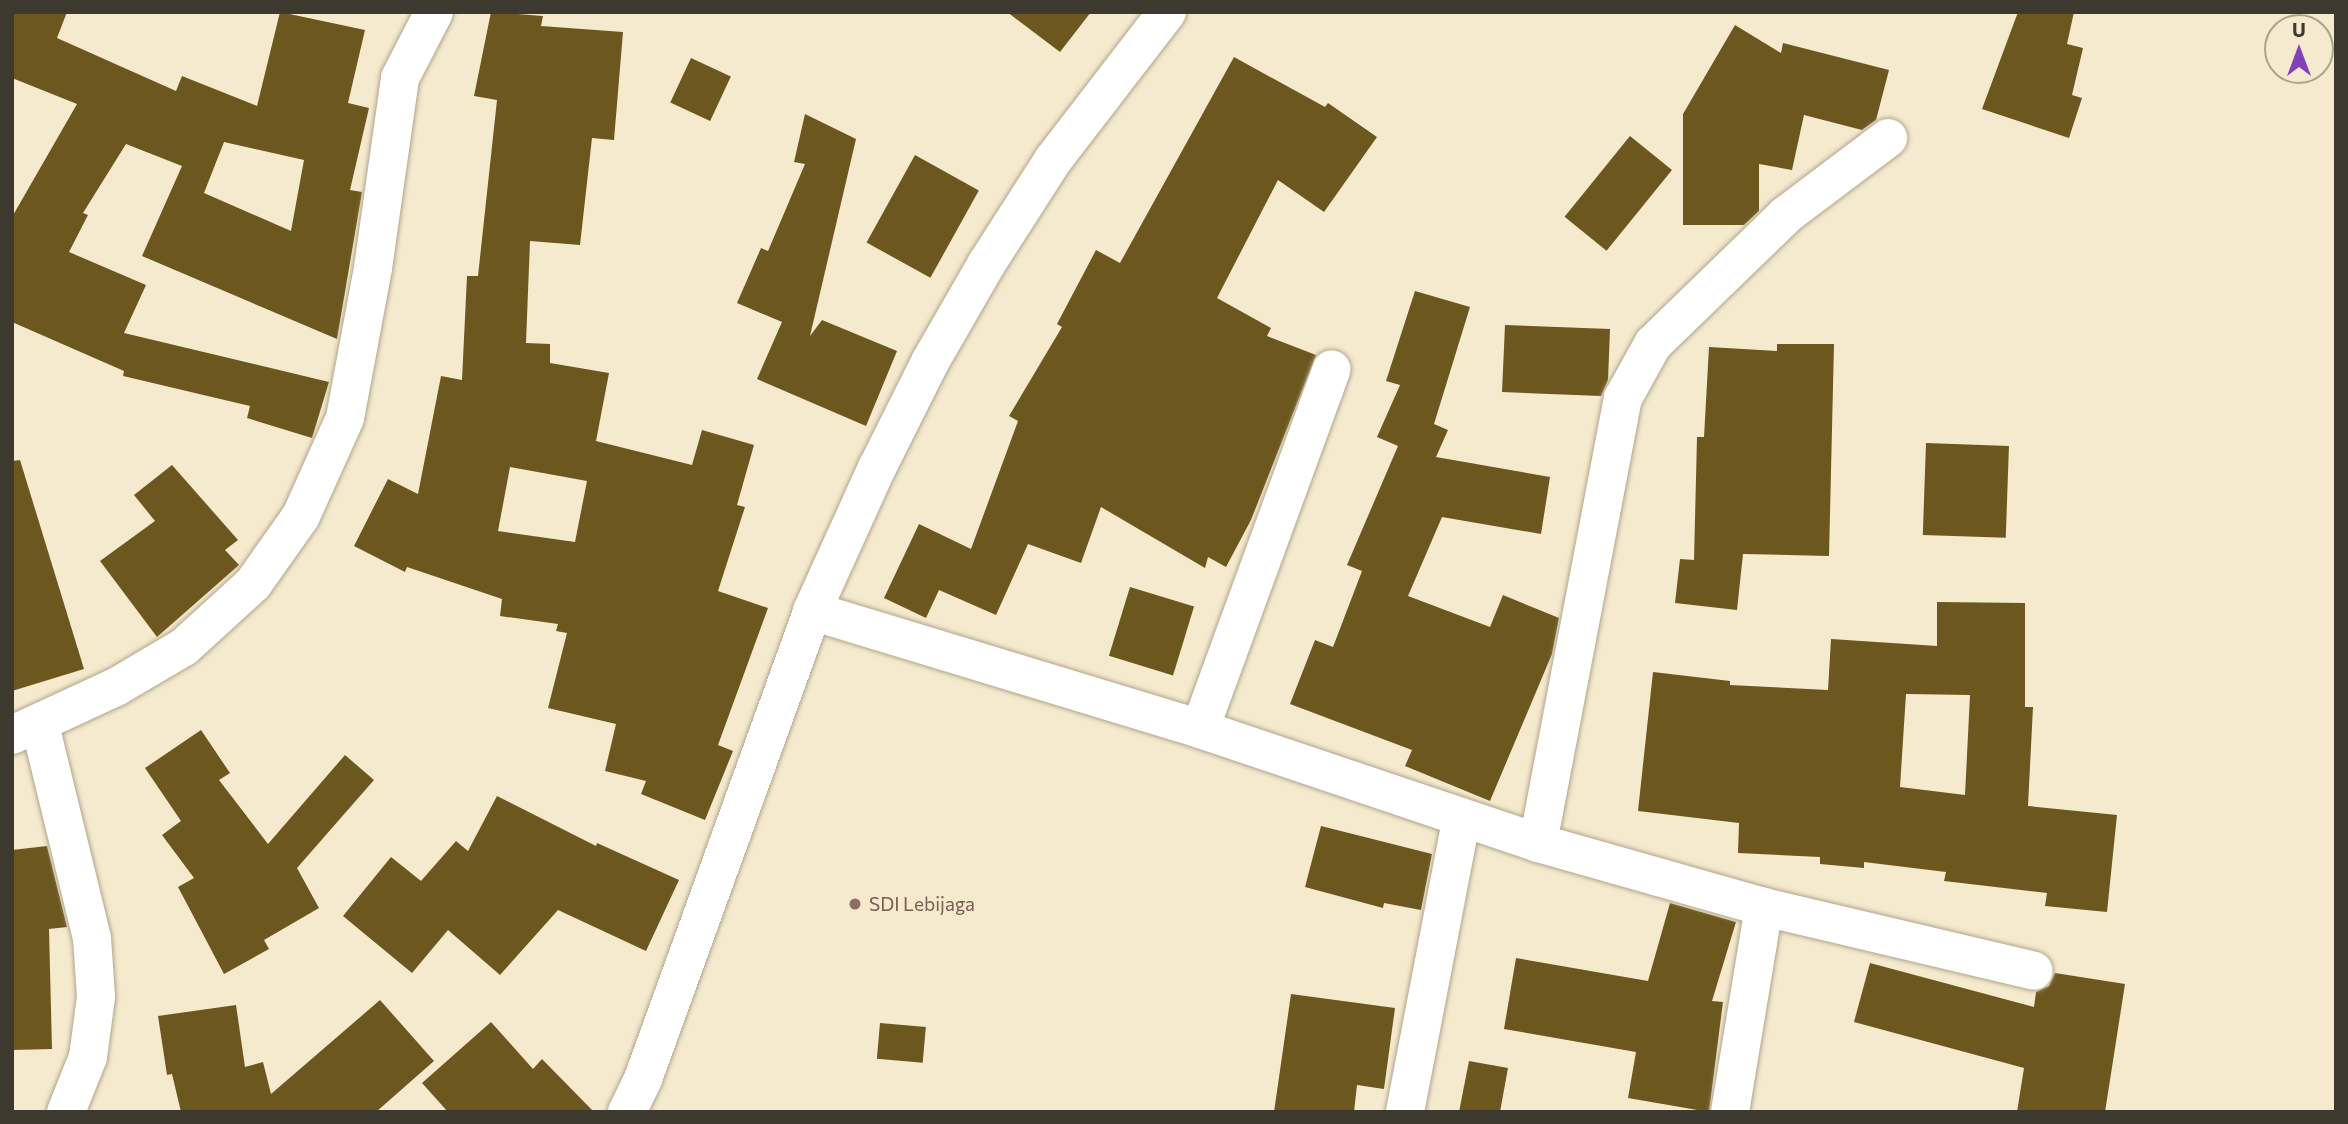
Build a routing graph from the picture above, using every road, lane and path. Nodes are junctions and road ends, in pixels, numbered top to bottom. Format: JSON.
{"nodes":[{"id":1,"x":434,"y":12,"type":"edge"},
{"id":2,"x":1167,"y":12,"type":"edge"},
{"id":3,"x":1888,"y":138,"type":"dead end"},
{"id":4,"x":1332,"y":369,"type":"dead end"},
{"id":5,"x":812,"y":611,"type":"junction"},
{"id":6,"x":1200,"y":729,"type":"junction"},
{"id":7,"x":26,"y":730,"type":"edge"},
{"id":8,"x":1461,"y":820,"type":"junction"},
{"id":9,"x":1538,"y":843,"type":"junction"},
{"id":10,"x":1764,"y":907,"type":"junction"},
{"id":11,"x":2034,"y":971,"type":"dead end"},
{"id":12,"x":66,"y":1112,"type":"edge"},
{"id":13,"x":627,"y":1112,"type":"edge"},
{"id":14,"x":1405,"y":1112,"type":"edge"},
{"id":15,"x":1730,"y":1112,"type":"edge"}],
"edges":[{"from":1,"to":7,"type":"street"},
{"from":2,"to":5,"type":"street"},
{"from":3,"to":9,"type":"street"},
{"from":4,"to":6,"type":"street"},
{"from":5,"to":6,"type":"street"},
{"from":5,"to":13,"type":"street"},
{"from":6,"to":8,"type":"street"},
{"from":7,"to":12,"type":"street"},
{"from":8,"to":9,"type":"street"},
{"from":8,"to":14,"type":"street"},
{"from":9,"to":10,"type":"street"},
{"from":10,"to":11,"type":"street"},
{"from":10,"to":15,"type":"street"}]}
